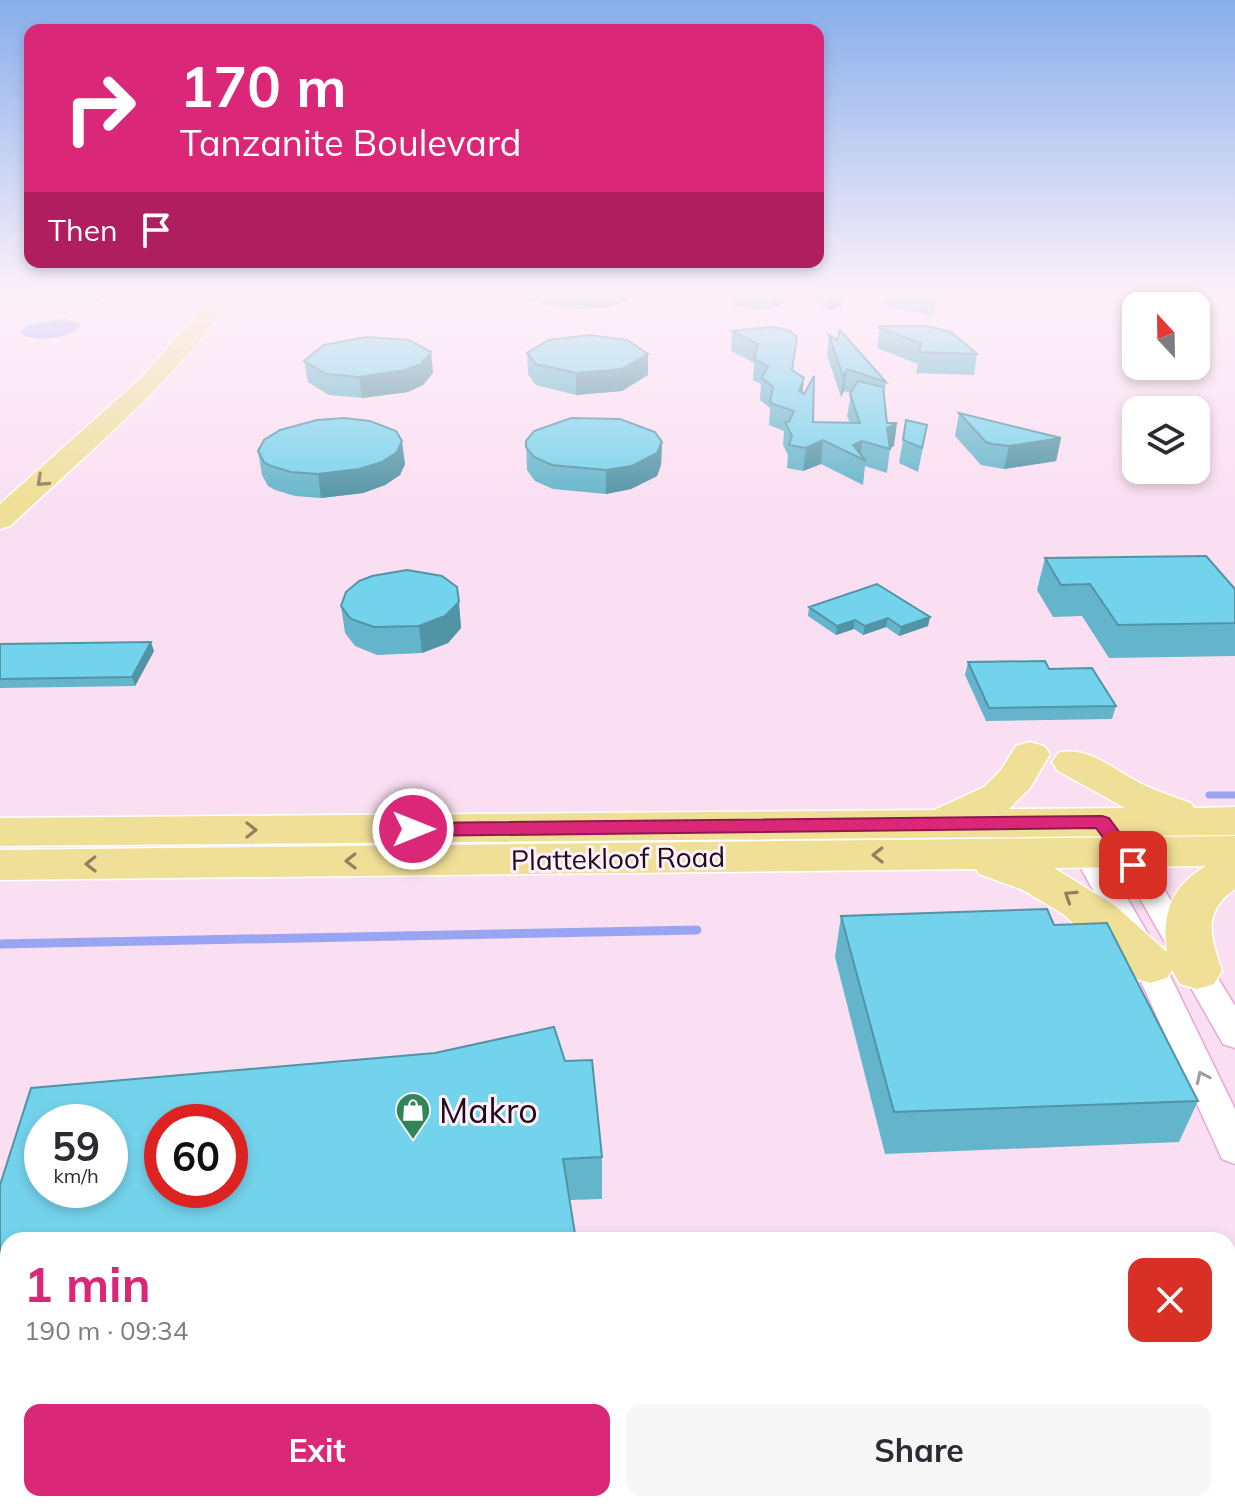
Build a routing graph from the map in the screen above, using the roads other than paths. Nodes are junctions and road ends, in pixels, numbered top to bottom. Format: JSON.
{"nodes":[{"id":1,"x":166,"y":364,"type":"edge"},
{"id":2,"x":95,"y":401,"type":"dead end"},
{"id":3,"x":24,"y":464,"type":"dead end"},
{"id":4,"x":0,"y":520,"type":"edge"},
{"id":5,"x":1030,"y":754,"type":"dead end"},
{"id":6,"x":1072,"y":762,"type":"dead end"},
{"id":7,"x":1217,"y":821,"type":"edge"},
{"id":8,"x":920,"y":825,"type":"junction"},
{"id":9,"x":0,"y":832,"type":"edge"},
{"id":10,"x":1095,"y":837,"type":"junction"},
{"id":11,"x":1235,"y":851,"type":"edge"},
{"id":12,"x":956,"y":854,"type":"junction"},
{"id":13,"x":0,"y":865,"type":"edge"},
{"id":14,"x":1235,"y":870,"type":"edge"},
{"id":15,"x":1150,"y":965,"type":"junction"},
{"id":16,"x":1197,"y":971,"type":"junction"},
{"id":17,"x":1235,"y":1035,"type":"edge"},
{"id":18,"x":1235,"y":1148,"type":"edge"}],
"edges":[{"from":1,"to":4,"type":"main road","one_way":true},
{"from":2,"to":3,"type":"main road"},
{"from":5,"to":8,"type":"main road"},
{"from":6,"to":7,"type":"main road"},
{"from":7,"to":10,"type":"main road","name":"Plattekloof Road"},
{"from":9,"to":8,"type":"main road","name":"Plattekloof Road","one_way":true},
{"from":8,"to":10,"type":"main road","name":"Plattekloof Road"},
{"from":10,"to":11,"type":"main road","name":"Plattekloof Road"},
{"from":10,"to":12,"type":"main road","name":"Plattekloof Road"},
{"from":10,"to":15,"type":"street"},
{"from":10,"to":16,"type":"street"},
{"from":12,"to":13,"type":"main road","name":"Plattekloof Road","one_way":true},
{"from":15,"to":12,"type":"main road","one_way":true},
{"from":14,"to":16,"type":"main road"},
{"from":18,"to":15,"type":"street","one_way":true},
{"from":16,"to":17,"type":"street"}]}
